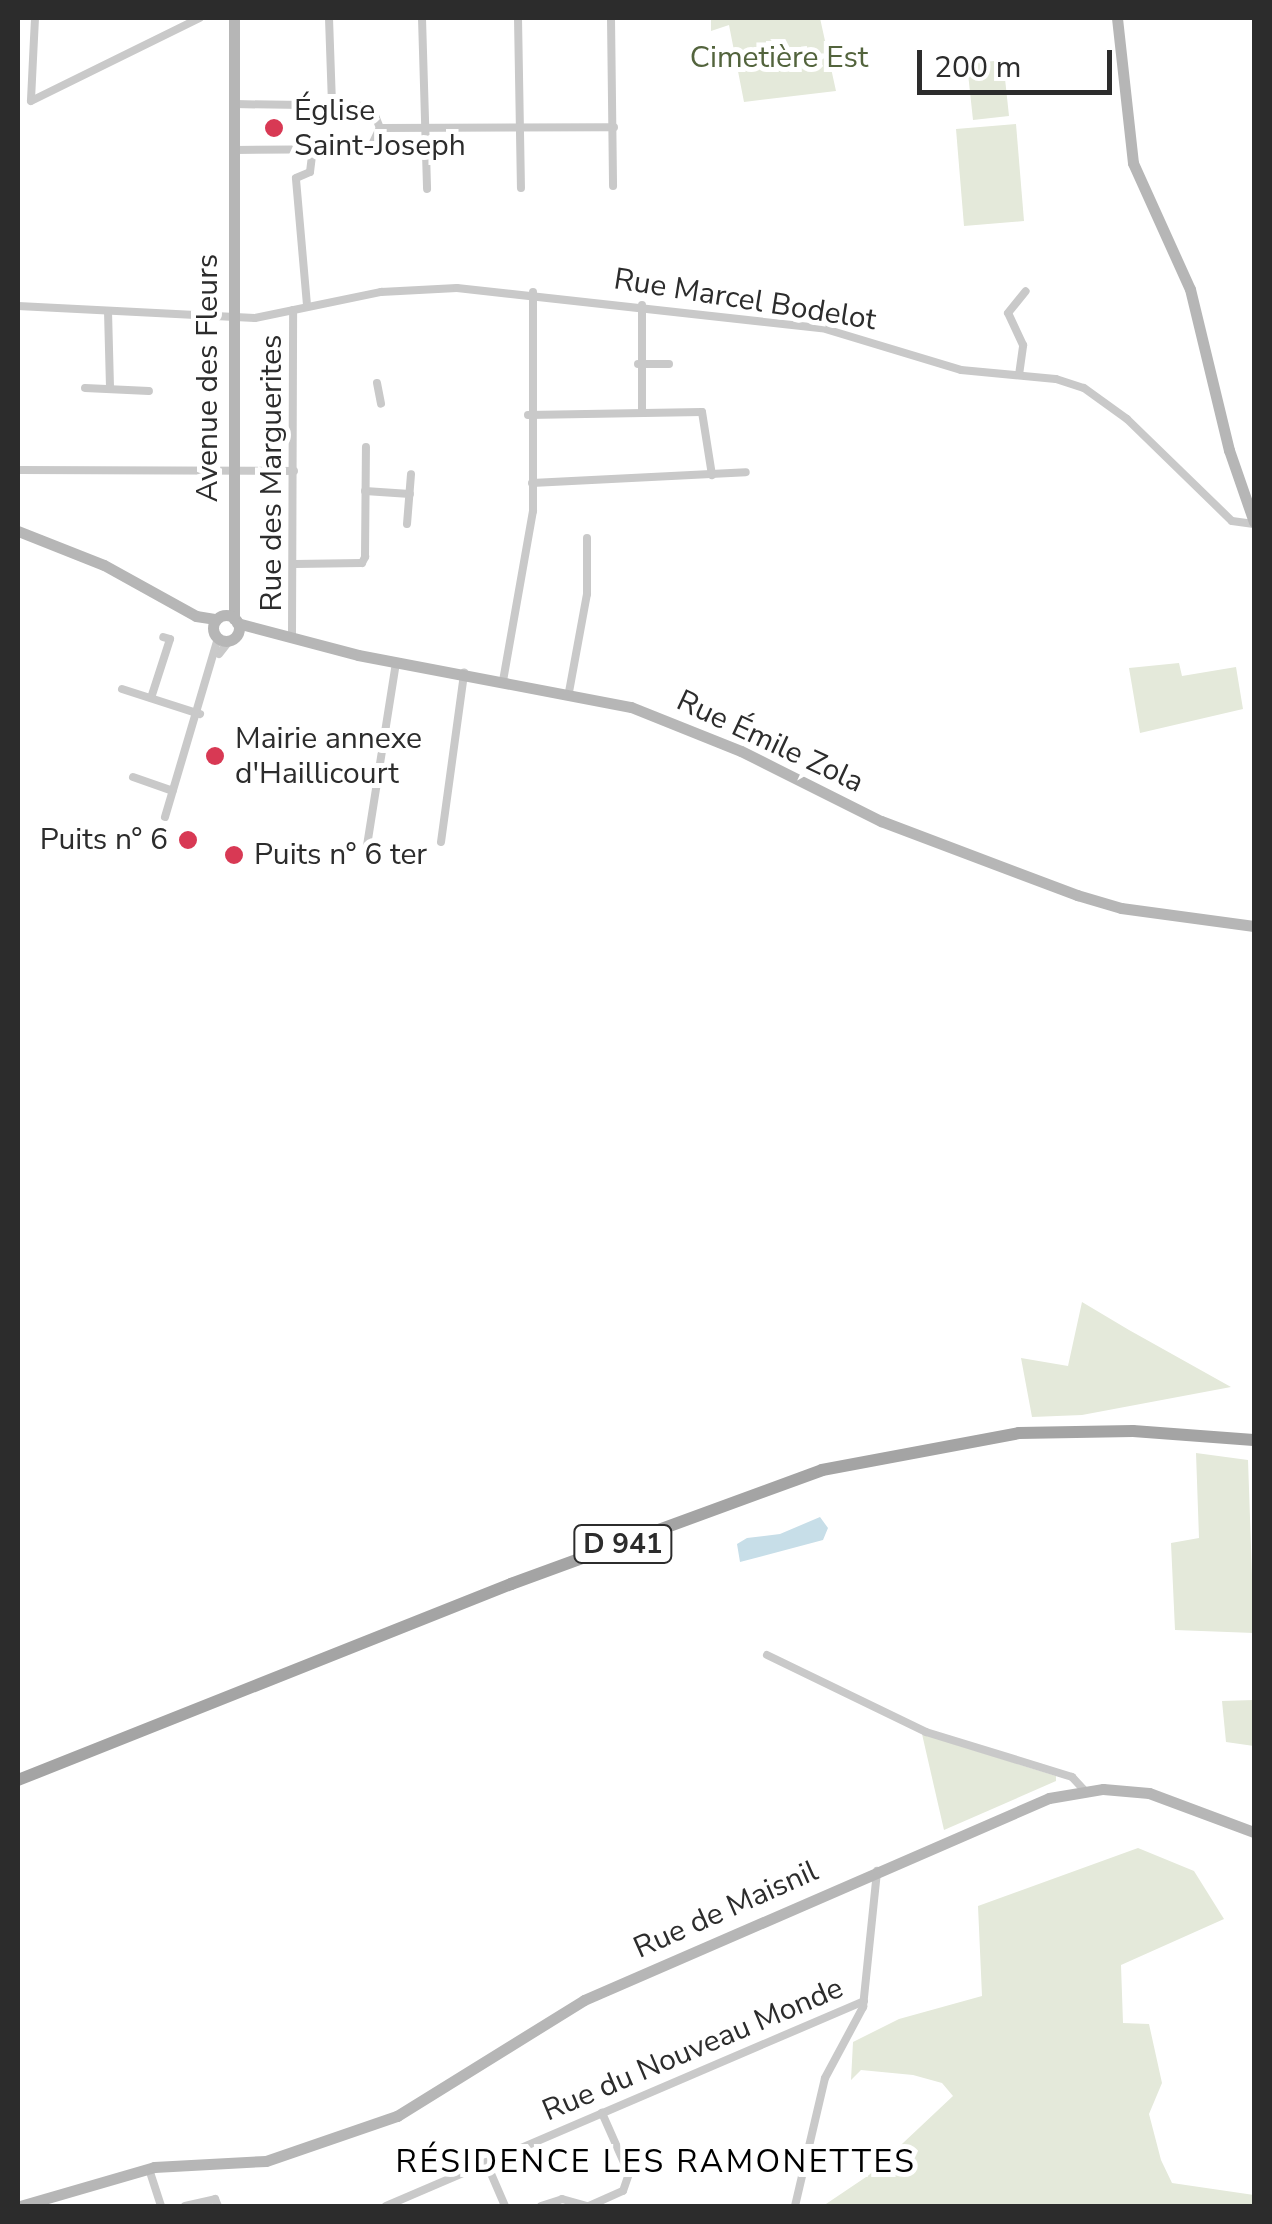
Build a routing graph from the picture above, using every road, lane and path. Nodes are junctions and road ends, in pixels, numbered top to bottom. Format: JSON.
{"nodes":[{"id":1,"x":36,"y":18,"type":"edge"},
{"id":2,"x":200,"y":18,"type":"edge"},
{"id":3,"x":234,"y":18,"type":"edge"},
{"id":4,"x":329,"y":18,"type":"edge"},
{"id":5,"x":422,"y":18,"type":"edge"},
{"id":6,"x":518,"y":18,"type":"edge"},
{"id":7,"x":611,"y":18,"type":"edge"},
{"id":8,"x":1117,"y":18,"type":"edge"},
{"id":9,"x":235,"y":104,"type":"junction"},
{"id":10,"x":332,"y":104,"type":"junction"},
{"id":11,"x":520,"y":127,"type":"junction"},
{"id":12,"x":614,"y":127,"type":"junction"},
{"id":13,"x":380,"y":128,"type":"junction"},
{"id":14,"x":424,"y":128,"type":"junction"},
{"id":15,"x":313,"y":149,"type":"junction"},
{"id":16,"x":234,"y":150,"type":"junction"},
{"id":17,"x":613,"y":186,"type":"dead end"},
{"id":18,"x":521,"y":188,"type":"dead end"},
{"id":19,"x":427,"y":190,"type":"dead end"},
{"id":20,"x":1026,"y":291,"type":"dead end"},
{"id":21,"x":533,"y":292,"type":"junction"},
{"id":22,"x":307,"y":305,"type":"junction"},
{"id":23,"x":642,"y":305,"type":"junction"},
{"id":24,"x":18,"y":306,"type":"edge"},
{"id":25,"x":293,"y":310,"type":"junction"},
{"id":26,"x":108,"y":311,"type":"junction"},
{"id":27,"x":233,"y":318,"type":"junction"},
{"id":28,"x":638,"y":364,"type":"junction"},
{"id":29,"x":669,"y":364,"type":"dead end"},
{"id":30,"x":1019,"y":375,"type":"junction"},
{"id":31,"x":377,"y":383,"type":"dead end"},
{"id":32,"x":85,"y":388,"type":"dead end"},
{"id":33,"x":110,"y":388,"type":"junction"},
{"id":34,"x":149,"y":391,"type":"dead end"},
{"id":35,"x":380,"y":404,"type":"dead end"},
{"id":36,"x":642,"y":412,"type":"junction"},
{"id":37,"x":528,"y":415,"type":"junction"},
{"id":38,"x":366,"y":447,"type":"dead end"},
{"id":39,"x":18,"y":470,"type":"edge"},
{"id":40,"x":233,"y":470,"type":"junction"},
{"id":41,"x":294,"y":471,"type":"junction"},
{"id":42,"x":746,"y":472,"type":"dead end"},
{"id":43,"x":412,"y":474,"type":"dead end"},
{"id":44,"x":712,"y":475,"type":"junction"},
{"id":45,"x":532,"y":483,"type":"junction"},
{"id":46,"x":365,"y":491,"type":"junction"},
{"id":47,"x":410,"y":494,"type":"junction"},
{"id":48,"x":1254,"y":523,"type":"edge"},
{"id":49,"x":408,"y":524,"type":"dead end"},
{"id":50,"x":18,"y":531,"type":"edge"},
{"id":51,"x":587,"y":538,"type":"dead end"},
{"id":52,"x":295,"y":564,"type":"junction"},
{"id":53,"x":227,"y":625,"type":"junction"},
{"id":54,"x":292,"y":635,"type":"junction"},
{"id":55,"x":163,"y":636,"type":"dead end"},
{"id":56,"x":396,"y":662,"type":"junction"},
{"id":57,"x":464,"y":674,"type":"junction"},
{"id":58,"x":503,"y":680,"type":"junction"},
{"id":59,"x":122,"y":689,"type":"dead end"},
{"id":60,"x":570,"y":692,"type":"junction"},
{"id":61,"x":151,"y":698,"type":"junction"},
{"id":62,"x":200,"y":714,"type":"junction"},
{"id":63,"x":133,"y":777,"type":"dead end"},
{"id":64,"x":174,"y":791,"type":"junction"},
{"id":65,"x":166,"y":817,"type":"dead end"},
{"id":66,"x":441,"y":842,"type":"dead end"},
{"id":67,"x":366,"y":852,"type":"dead end"},
{"id":68,"x":1254,"y":926,"type":"edge"},
{"id":69,"x":1254,"y":1440,"type":"edge"},
{"id":70,"x":766,"y":1655,"type":"dead end"},
{"id":71,"x":18,"y":1780,"type":"edge"},
{"id":72,"x":1085,"y":1792,"type":"junction"},
{"id":73,"x":1254,"y":1832,"type":"edge"},
{"id":74,"x":877,"y":1871,"type":"junction"},
{"id":75,"x":864,"y":2001,"type":"junction"},
{"id":76,"x":602,"y":2112,"type":"junction"},
{"id":77,"x":486,"y":2162,"type":"junction"},
{"id":78,"x":149,"y":2169,"type":"junction"},
{"id":79,"x":51,"y":2202,"type":"edge"},
{"id":80,"x":554,"y":2204,"type":"edge"},
{"id":81,"x":20,"y":2206,"type":"edge"},
{"id":82,"x":161,"y":2206,"type":"edge"},
{"id":83,"x":186,"y":2206,"type":"edge"},
{"id":84,"x":218,"y":2206,"type":"edge"},
{"id":85,"x":386,"y":2206,"type":"edge"},
{"id":86,"x":506,"y":2206,"type":"edge"},
{"id":87,"x":541,"y":2206,"type":"edge"},
{"id":88,"x":588,"y":2206,"type":"edge"},
{"id":89,"x":796,"y":2206,"type":"edge"}],
"edges":[{"from":1,"to":2,"type":"street"},
{"from":3,"to":9,"type":"street","name":"Avenue des Fleurs"},
{"from":4,"to":10,"type":"street"},
{"from":5,"to":14,"type":"street"},
{"from":6,"to":11,"type":"street"},
{"from":7,"to":12,"type":"street"},
{"from":8,"to":48,"type":"street"},
{"from":9,"to":10,"type":"street"},
{"from":9,"to":16,"type":"street","name":"Avenue des Fleurs"},
{"from":10,"to":13,"type":"street"},
{"from":11,"to":12,"type":"street"},
{"from":11,"to":14,"type":"street"},
{"from":11,"to":18,"type":"street"},
{"from":12,"to":17,"type":"street"},
{"from":13,"to":14,"type":"street"},
{"from":13,"to":15,"type":"street"},
{"from":14,"to":19,"type":"street"},
{"from":15,"to":16,"type":"street"},
{"from":15,"to":22,"type":"street"},
{"from":16,"to":27,"type":"street","name":"Avenue des Fleurs"},
{"from":20,"to":30,"type":"street"},
{"from":21,"to":22,"type":"street","name":"Rue Marcel Bodelot"},
{"from":21,"to":23,"type":"street","name":"Rue Marcel Bodelot"},
{"from":21,"to":37,"type":"street"},
{"from":22,"to":25,"type":"street","name":"Rue Marcel Bodelot"},
{"from":23,"to":28,"type":"street"},
{"from":23,"to":30,"type":"street","name":"Rue Marcel Bodelot"},
{"from":24,"to":26,"type":"street","name":"Rue Marcel Bodelot"},
{"from":25,"to":27,"type":"street","name":"Rue Marcel Bodelot"},
{"from":25,"to":41,"type":"street","name":"Rue des Marguerites"},
{"from":26,"to":27,"type":"street","name":"Rue Marcel Bodelot"},
{"from":26,"to":33,"type":"street"},
{"from":27,"to":40,"type":"street","name":"Avenue des Fleurs"},
{"from":28,"to":29,"type":"street"},
{"from":28,"to":36,"type":"street"},
{"from":30,"to":48,"type":"street","name":"Rue Marcel Bodelot"},
{"from":31,"to":35,"type":"street"},
{"from":32,"to":33,"type":"street"},
{"from":33,"to":34,"type":"street"},
{"from":36,"to":37,"type":"street"},
{"from":36,"to":44,"type":"street"},
{"from":37,"to":45,"type":"street"},
{"from":38,"to":46,"type":"street"},
{"from":39,"to":40,"type":"street"},
{"from":40,"to":41,"type":"street"},
{"from":40,"to":53,"type":"street","name":"Avenue des Fleurs"},
{"from":41,"to":52,"type":"street","name":"Rue des Marguerites"},
{"from":42,"to":44,"type":"street"},
{"from":43,"to":47,"type":"street"},
{"from":44,"to":45,"type":"street"},
{"from":45,"to":58,"type":"street"},
{"from":46,"to":47,"type":"street"},
{"from":46,"to":52,"type":"street"},
{"from":47,"to":49,"type":"street"},
{"from":50,"to":53,"type":"street"},
{"from":51,"to":60,"type":"street"},
{"from":52,"to":54,"type":"street","name":"Rue des Marguerites"},
{"from":53,"to":54,"type":"street","name":"Rue Émile Zola"},
{"from":53,"to":62,"type":"street"},
{"from":54,"to":56,"type":"street","name":"Rue Émile Zola"},
{"from":55,"to":61,"type":"street"},
{"from":56,"to":57,"type":"street","name":"Rue Émile Zola"},
{"from":56,"to":67,"type":"street"},
{"from":57,"to":58,"type":"street","name":"Rue Émile Zola"},
{"from":57,"to":66,"type":"street"},
{"from":58,"to":60,"type":"street","name":"Rue Émile Zola"},
{"from":59,"to":61,"type":"street"},
{"from":60,"to":68,"type":"street","name":"Rue Émile Zola"},
{"from":61,"to":62,"type":"street"},
{"from":62,"to":64,"type":"street"},
{"from":63,"to":64,"type":"street"},
{"from":64,"to":65,"type":"street"},
{"from":69,"to":71,"type":"main road","number":"D 941"},
{"from":70,"to":72,"type":"street"},
{"from":72,"to":73,"type":"street","name":"Rue de Maisnil"},
{"from":72,"to":74,"type":"street","name":"Rue de Maisnil"},
{"from":74,"to":75,"type":"street"},
{"from":74,"to":78,"type":"street","name":"Rue de Maisnil"},
{"from":75,"to":76,"type":"street","name":"Rue du Nouveau Monde"},
{"from":75,"to":89,"type":"street"},
{"from":76,"to":77,"type":"street","name":"Rue du Nouveau Monde"},
{"from":76,"to":88,"type":"street"},
{"from":77,"to":85,"type":"street","name":"Rue du Nouveau Monde"},
{"from":77,"to":86,"type":"street"},
{"from":78,"to":79,"type":"street","name":"Rue de Maisnil"},
{"from":78,"to":82,"type":"street"},
{"from":79,"to":81,"type":"street","name":"Rue de Maisnil"},
{"from":80,"to":87,"type":"street"},
{"from":80,"to":88,"type":"street"},
{"from":83,"to":84,"type":"street"}]}
